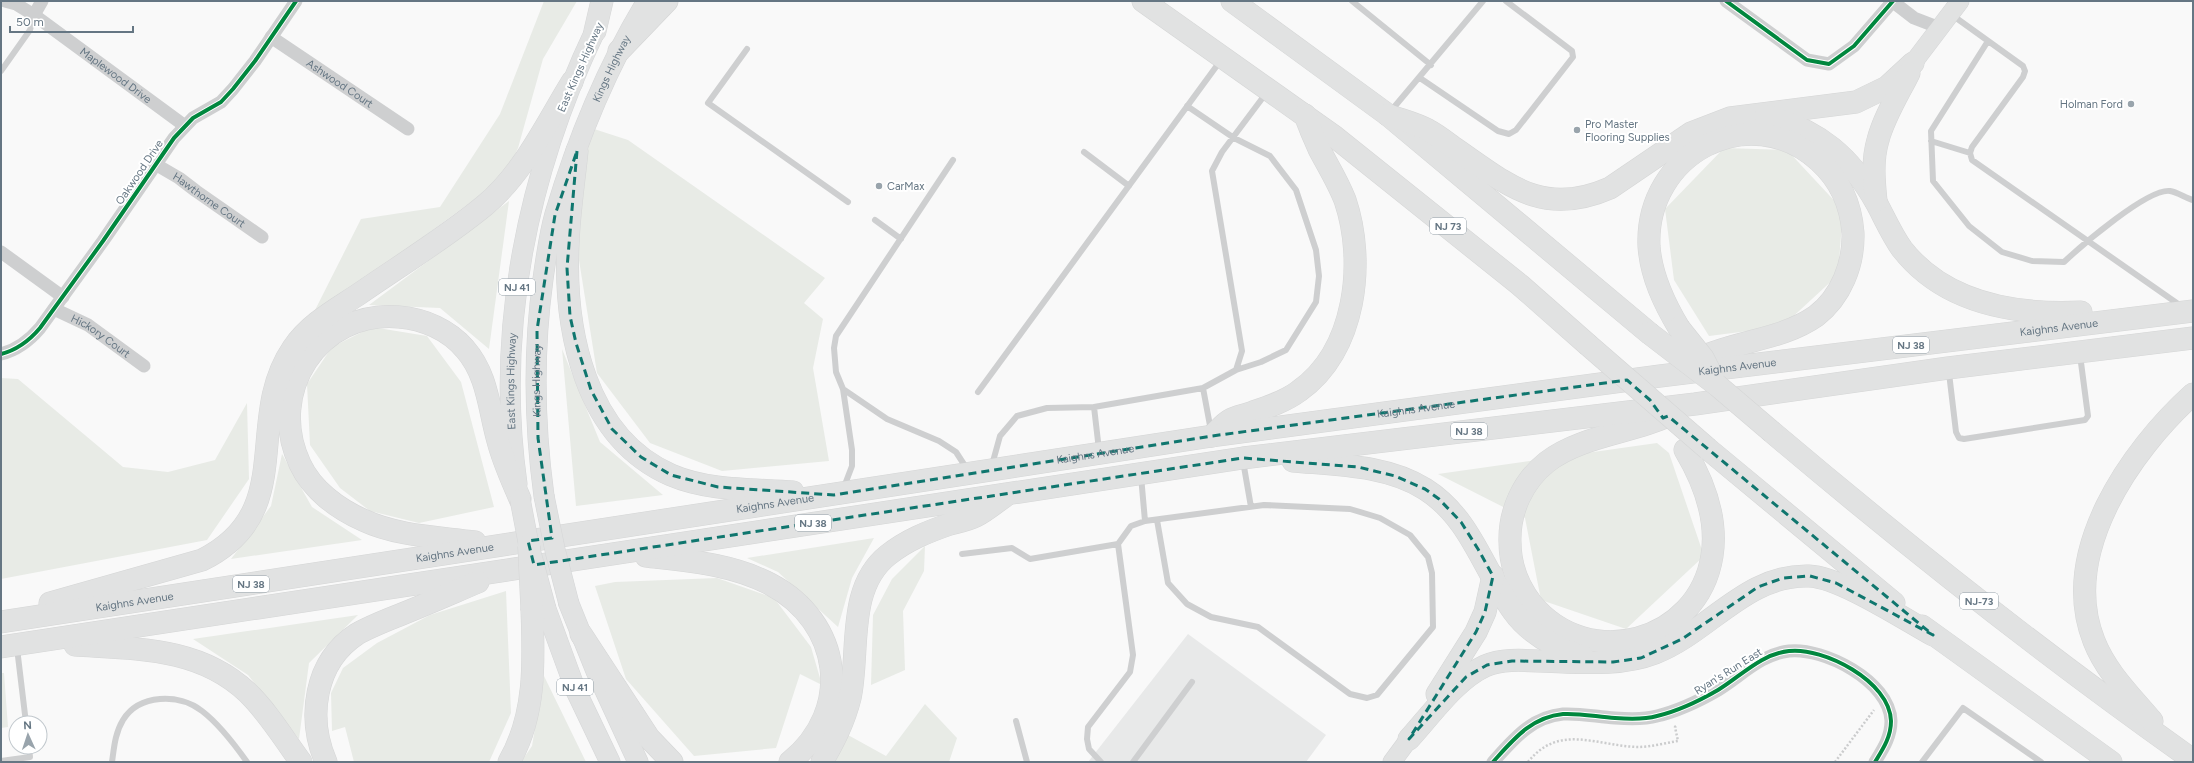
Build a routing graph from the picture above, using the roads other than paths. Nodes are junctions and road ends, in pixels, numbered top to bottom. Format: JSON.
{"nodes":[{"id":1,"x":5,"y":1,"type":"edge"},
{"id":2,"x":42,"y":1,"type":"edge"},
{"id":3,"x":296,"y":1,"type":"edge"},
{"id":4,"x":602,"y":1,"type":"edge"},
{"id":5,"x":612,"y":1,"type":"edge"},
{"id":6,"x":646,"y":1,"type":"edge"},
{"id":7,"x":667,"y":1,"type":"edge"},
{"id":8,"x":1143,"y":1,"type":"edge"},
{"id":9,"x":1232,"y":1,"type":"edge"},
{"id":10,"x":1352,"y":1,"type":"edge"},
{"id":11,"x":1483,"y":1,"type":"edge"},
{"id":12,"x":1506,"y":1,"type":"edge"},
{"id":13,"x":1726,"y":1,"type":"edge"},
{"id":14,"x":1892,"y":1,"type":"edge"},
{"id":15,"x":1950,"y":14,"type":"edge"},
{"id":16,"x":34,"y":15,"type":"junction"},
{"id":17,"x":595,"y":31,"type":"junction"},
{"id":18,"x":271,"y":37,"type":"junction"},
{"id":19,"x":1988,"y":41,"type":"junction"},
{"id":20,"x":747,"y":49,"type":"dead end"},
{"id":21,"x":619,"y":51,"type":"junction"},
{"id":22,"x":1223,"y":57,"type":"junction"},
{"id":23,"x":1913,"y":63,"type":"junction"},
{"id":24,"x":1431,"y":65,"type":"junction"},
{"id":25,"x":1,"y":71,"type":"edge"},
{"id":26,"x":1420,"y":78,"type":"junction"},
{"id":27,"x":572,"y":82,"type":"junction"},
{"id":28,"x":1269,"y":90,"type":"junction"},
{"id":29,"x":1187,"y":106,"type":"junction"},
{"id":30,"x":1304,"y":114,"type":"junction"},
{"id":31,"x":1388,"y":114,"type":"junction"},
{"id":32,"x":1758,"y":114,"type":"junction"},
{"id":33,"x":185,"y":126,"type":"junction"},
{"id":34,"x":408,"y":129,"type":"dead end"},
{"id":35,"x":1234,"y":138,"type":"junction"},
{"id":36,"x":1931,"y":141,"type":"junction"},
{"id":37,"x":578,"y":151,"type":"junction"},
{"id":38,"x":1084,"y":152,"type":"dead end"},
{"id":39,"x":1970,"y":153,"type":"junction"},
{"id":40,"x":953,"y":160,"type":"dead end"},
{"id":41,"x":155,"y":164,"type":"junction"},
{"id":42,"x":1129,"y":186,"type":"junction"},
{"id":43,"x":2193,"y":200,"type":"edge"},
{"id":44,"x":848,"y":202,"type":"dead end"},
{"id":45,"x":1876,"y":203,"type":"junction"},
{"id":46,"x":875,"y":220,"type":"dead end"},
{"id":47,"x":262,"y":237,"type":"dead end"},
{"id":48,"x":901,"y":239,"type":"junction"},
{"id":49,"x":2087,"y":241,"type":"junction"},
{"id":50,"x":1,"y":252,"type":"edge"},
{"id":51,"x":63,"y":297,"type":"junction"},
{"id":52,"x":54,"y":310,"type":"junction"},
{"id":53,"x":2191,"y":311,"type":"edge"},
{"id":54,"x":2162,"y":315,"type":"junction"},
{"id":55,"x":2193,"y":338,"type":"edge"},
{"id":56,"x":2080,"y":352,"type":"junction"},
{"id":57,"x":1,"y":354,"type":"edge"},
{"id":58,"x":144,"y":366,"type":"dead end"},
{"id":59,"x":1948,"y":368,"type":"junction"},
{"id":60,"x":1236,"y":370,"type":"junction"},
{"id":61,"x":1660,"y":376,"type":"junction"},
{"id":62,"x":1718,"y":386,"type":"junction"},
{"id":63,"x":1203,"y":388,"type":"junction"},
{"id":64,"x":843,"y":389,"type":"junction"},
{"id":65,"x":978,"y":392,"type":"dead end"},
{"id":66,"x":2193,"y":394,"type":"edge"},
{"id":67,"x":1650,"y":400,"type":"junction"},
{"id":68,"x":1695,"y":404,"type":"junction"},
{"id":69,"x":1094,"y":407,"type":"junction"},
{"id":70,"x":1212,"y":436,"type":"junction"},
{"id":71,"x":1100,"y":454,"type":"junction"},
{"id":72,"x":1243,"y":458,"type":"junction"},
{"id":73,"x":980,"y":472,"type":"junction"},
{"id":74,"x":1140,"y":473,"type":"junction"},
{"id":75,"x":837,"y":494,"type":"junction"},
{"id":76,"x":1008,"y":494,"type":"junction"},
{"id":77,"x":520,"y":500,"type":"junction"},
{"id":78,"x":1251,"y":507,"type":"junction"},
{"id":79,"x":1157,"y":520,"type":"junction"},
{"id":80,"x":1145,"y":521,"type":"junction"},
{"id":81,"x":1118,"y":544,"type":"junction"},
{"id":82,"x":500,"y":546,"type":"junction"},
{"id":83,"x":529,"y":546,"type":"joint"},
{"id":84,"x":619,"y":552,"type":"junction"},
{"id":85,"x":962,"y":554,"type":"dead end"},
{"id":86,"x":510,"y":569,"type":"junction"},
{"id":87,"x":1493,"y":576,"type":"junction"},
{"id":88,"x":539,"y":609,"type":"junction"},
{"id":89,"x":1,"y":617,"type":"edge"},
{"id":90,"x":1,"y":622,"type":"edge"},
{"id":91,"x":581,"y":634,"type":"junction"},
{"id":92,"x":1933,"y":635,"type":"junction"},
{"id":93,"x":16,"y":645,"type":"edge"},
{"id":94,"x":1597,"y":662,"type":"junction"},
{"id":95,"x":1192,"y":682,"type":"dead end"},
{"id":96,"x":25,"y":715,"type":"edge"},
{"id":97,"x":1016,"y":721,"type":"dead end"},
{"id":98,"x":1409,"y":739,"type":"junction"},
{"id":99,"x":2172,"y":746,"type":"junction"},
{"id":100,"x":30,"y":755,"type":"edge"},
{"id":101,"x":2193,"y":760,"type":"edge"},
{"id":102,"x":1,"y":762,"type":"edge"},
{"id":103,"x":112,"y":762,"type":"edge"},
{"id":104,"x":247,"y":762,"type":"edge"},
{"id":105,"x":301,"y":762,"type":"edge"},
{"id":106,"x":326,"y":762,"type":"edge"},
{"id":107,"x":509,"y":762,"type":"edge"},
{"id":108,"x":610,"y":762,"type":"edge"},
{"id":109,"x":638,"y":762,"type":"edge"},
{"id":110,"x":672,"y":762,"type":"edge"},
{"id":111,"x":790,"y":762,"type":"edge"},
{"id":112,"x":822,"y":762,"type":"edge"},
{"id":113,"x":1027,"y":762,"type":"edge"},
{"id":114,"x":1101,"y":762,"type":"edge"},
{"id":115,"x":1133,"y":762,"type":"edge"},
{"id":116,"x":1392,"y":762,"type":"edge"},
{"id":117,"x":1493,"y":762,"type":"edge"},
{"id":118,"x":1875,"y":762,"type":"edge"},
{"id":119,"x":1922,"y":762,"type":"edge"},
{"id":120,"x":2041,"y":762,"type":"edge"},
{"id":121,"x":2111,"y":762,"type":"edge"}],
"edges":[{"from":1,"to":16,"type":"street","name":"Maplewood Drive"},
{"from":2,"to":16,"type":"street"},
{"from":3,"to":18,"type":"street","name":"Oakwood Drive"},
{"from":4,"to":17,"type":"highway"},
{"from":5,"to":17,"type":"street","name":"East Kings Highway","number":"NJ 41"},
{"from":6,"to":21,"type":"main road","name":"Kings Highway","number":"NJ 41"},
{"from":7,"to":21,"type":"highway"},
{"from":8,"to":22,"type":"highway","number":"NJ 73"},
{"from":9,"to":31,"type":"highway"},
{"from":10,"to":24,"type":"lane"},
{"from":11,"to":24,"type":"lane"},
{"from":12,"to":26,"type":"lane"},
{"from":13,"to":14,"type":"street"},
{"from":14,"to":15,"type":"street"},
{"from":15,"to":19,"type":"lane"},
{"from":15,"to":23,"type":"street"},
{"from":16,"to":25,"type":"lane"},
{"from":16,"to":33,"type":"street","name":"Maplewood Drive"},
{"from":17,"to":27,"type":"main road","name":"East Kings Highway","number":"NJ 41"},
{"from":18,"to":33,"type":"street","name":"Oakwood Drive"},
{"from":18,"to":34,"type":"street","name":"Ashwood Court"},
{"from":19,"to":36,"type":"lane"},
{"from":19,"to":39,"type":"lane"},
{"from":20,"to":44,"type":"lane"},
{"from":21,"to":37,"type":"main road","name":"Kings Highway","number":"NJ 41"},
{"from":22,"to":28,"type":"highway","number":"NJ 73"},
{"from":22,"to":29,"type":"lane"},
{"from":23,"to":32,"type":"highway"},
{"from":23,"to":45,"type":"highway"},
{"from":24,"to":26,"type":"lane"},
{"from":26,"to":31,"type":"lane"},
{"from":27,"to":77,"type":"main road","name":"East Kings Highway","number":"NJ 41"},
{"from":27,"to":89,"type":"highway"},
{"from":28,"to":30,"type":"highway","number":"NJ 73"},
{"from":28,"to":35,"type":"lane"},
{"from":29,"to":35,"type":"lane"},
{"from":29,"to":42,"type":"lane"},
{"from":30,"to":67,"type":"highway","number":"NJ 73","bridge":true},
{"from":30,"to":70,"type":"highway"},
{"from":31,"to":32,"type":"highway"},
{"from":31,"to":62,"type":"highway","bridge":true},
{"from":32,"to":45,"type":"highway"},
{"from":33,"to":41,"type":"street","name":"Oakwood Drive"},
{"from":35,"to":60,"type":"lane"},
{"from":35,"to":60,"type":"lane"},
{"from":36,"to":39,"type":"lane"},
{"from":36,"to":49,"type":"lane"},
{"from":37,"to":75,"type":"highway"},
{"from":37,"to":91,"type":"main road","name":"Kings Highway","number":"NJ 41","bridge":true},
{"from":38,"to":42,"type":"lane"},
{"from":39,"to":49,"type":"lane"},
{"from":40,"to":48,"type":"lane"},
{"from":41,"to":47,"type":"street","name":"Hawthorne Court"},
{"from":41,"to":51,"type":"street","name":"Oakwood Drive"},
{"from":42,"to":65,"type":"lane"},
{"from":43,"to":49,"type":"lane"},
{"from":45,"to":54,"type":"highway"},
{"from":46,"to":48,"type":"lane"},
{"from":48,"to":64,"type":"lane"},
{"from":49,"to":53,"type":"lane"},
{"from":50,"to":51,"type":"street"},
{"from":51,"to":52,"type":"street","name":"Oakwood Drive"},
{"from":52,"to":57,"type":"street","name":"Oakwood Drive"},
{"from":52,"to":58,"type":"street","name":"Hickory Court"},
{"from":53,"to":54,"type":"highway","name":"Kaighns Avenue","number":"NJ 38"},
{"from":54,"to":61,"type":"highway","name":"Kaighns Avenue","number":"NJ 38"},
{"from":55,"to":56,"type":"highway","number":"NJ 38"},
{"from":56,"to":59,"type":"highway","number":"NJ 38"},
{"from":56,"to":59,"type":"lane"},
{"from":59,"to":68,"type":"highway","number":"NJ 38"},
{"from":60,"to":63,"type":"lane"},
{"from":61,"to":62,"type":"highway","bridge":true},
{"from":61,"to":70,"type":"highway","name":"Kaighns Avenue","number":"NJ 38"},
{"from":62,"to":99,"type":"highway","number":"NJ-73","bridge":true},
{"from":63,"to":69,"type":"lane"},
{"from":63,"to":70,"type":"lane"},
{"from":64,"to":73,"type":"lane"},
{"from":64,"to":75,"type":"lane"},
{"from":66,"to":99,"type":"highway"},
{"from":67,"to":68,"type":"highway"},
{"from":67,"to":92,"type":"highway","number":"NJ 73","bridge":true},
{"from":68,"to":72,"type":"highway","number":"NJ 38"},
{"from":69,"to":71,"type":"lane"},
{"from":69,"to":73,"type":"lane"},
{"from":70,"to":71,"type":"highway","name":"Kaighns Avenue","number":"NJ 38"},
{"from":71,"to":73,"type":"highway","name":"Kaighns Avenue","number":"NJ 38"},
{"from":72,"to":74,"type":"highway","number":"NJ 38"},
{"from":72,"to":78,"type":"lane"},
{"from":72,"to":87,"type":"highway"},
{"from":73,"to":75,"type":"highway","name":"Kaighns Avenue","number":"NJ 38"},
{"from":74,"to":76,"type":"highway","number":"NJ 38"},
{"from":74,"to":80,"type":"lane"},
{"from":75,"to":82,"type":"highway","name":"Kaighns Avenue","number":"NJ 38"},
{"from":76,"to":84,"type":"highway","number":"NJ 38"},
{"from":76,"to":112,"type":"highway"},
{"from":77,"to":82,"type":"highway"},
{"from":77,"to":83,"type":"main road","name":"East Kings Highway","number":"NJ 41","bridge":true},
{"from":78,"to":79,"type":"lane"},
{"from":78,"to":79,"type":"lane"},
{"from":79,"to":80,"type":"lane"},
{"from":80,"to":81,"type":"lane"},
{"from":81,"to":85,"type":"lane"},
{"from":81,"to":114,"type":"lane"},
{"from":82,"to":90,"type":"highway","name":"Kaighns Avenue","number":"NJ 38"},
{"from":83,"to":88,"type":"highway","bridge":true},
{"from":84,"to":86,"type":"highway","number":"NJ 38"},
{"from":84,"to":111,"type":"highway"},
{"from":86,"to":93,"type":"highway","number":"NJ 38"},
{"from":86,"to":106,"type":"highway"},
{"from":87,"to":94,"type":"highway"},
{"from":87,"to":98,"type":"highway"},
{"from":88,"to":107,"type":"highway"},
{"from":88,"to":108,"type":"main road","number":"NJ 41"},
{"from":91,"to":109,"type":"main road","name":"Kings Highway","number":"NJ 41"},
{"from":91,"to":110,"type":"highway"},
{"from":92,"to":94,"type":"highway"},
{"from":92,"to":121,"type":"highway"},
{"from":93,"to":96,"type":"lane"},
{"from":93,"to":105,"type":"highway"},
{"from":94,"to":98,"type":"highway"},
{"from":95,"to":115,"type":"lane"},
{"from":97,"to":113,"type":"lane"},
{"from":98,"to":116,"type":"street"},
{"from":99,"to":101,"type":"highway","number":"NJ-73"},
{"from":100,"to":102,"type":"lane"},
{"from":103,"to":104,"type":"lane"},
{"from":117,"to":118,"type":"street","name":"Ryan's Run East"},
{"from":119,"to":120,"type":"lane"}]}
